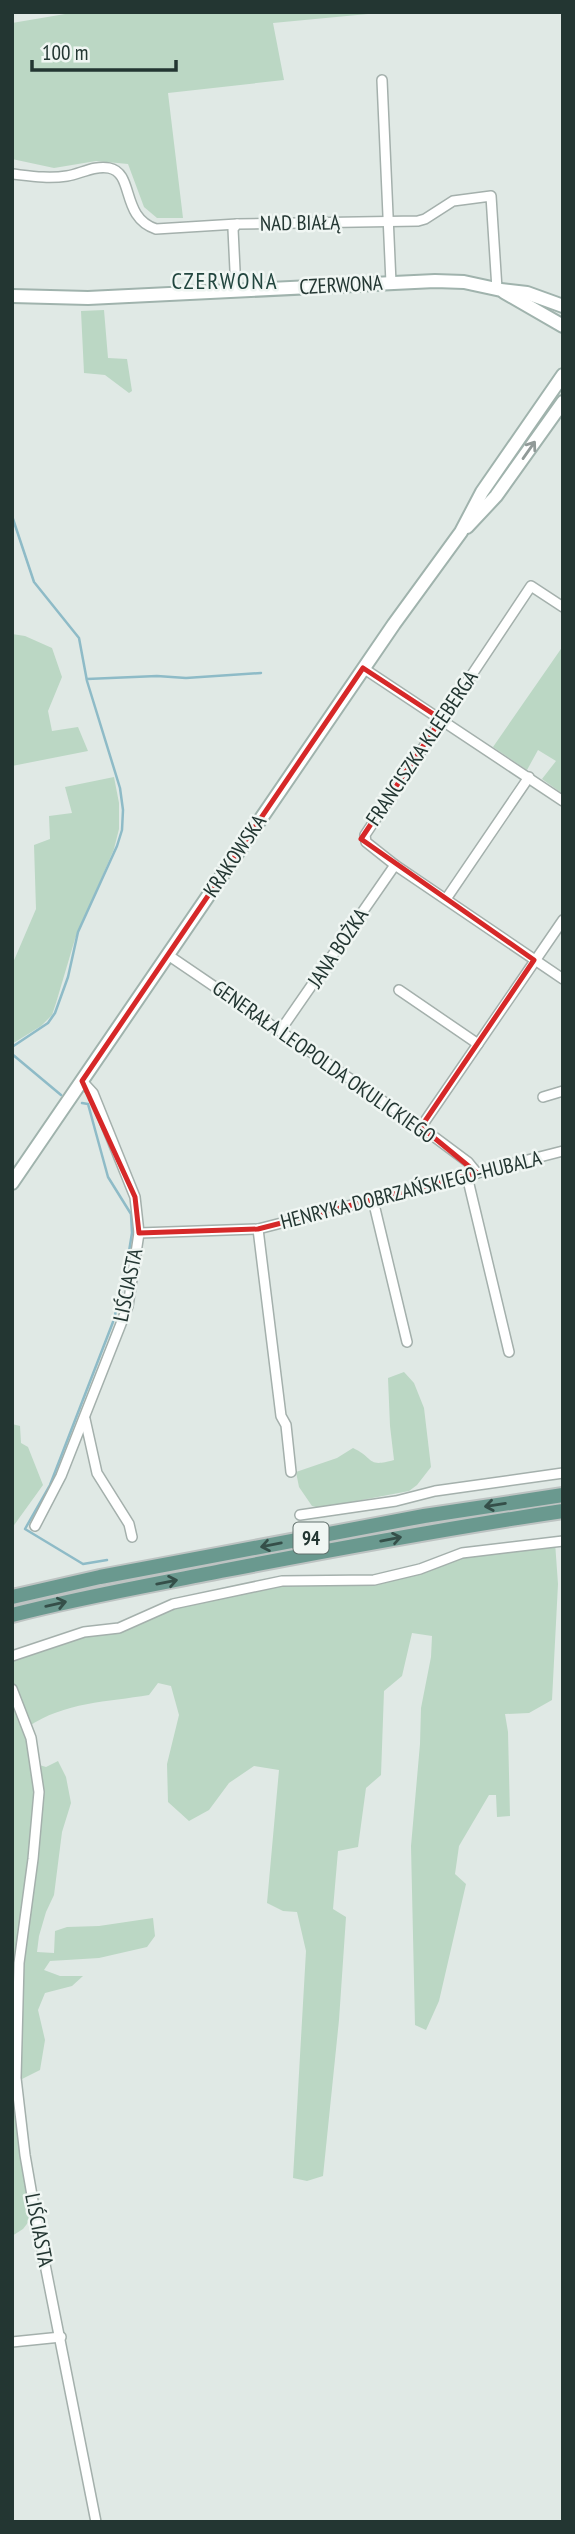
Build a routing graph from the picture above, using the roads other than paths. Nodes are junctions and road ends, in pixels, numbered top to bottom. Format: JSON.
{"nodes":[{"id":1,"x":382,"y":80,"type":"dead end"},
{"id":2,"x":12,"y":174,"type":"edge"},
{"id":3,"x":389,"y":222,"type":"junction"},
{"id":4,"x":237,"y":224,"type":"junction"},
{"id":5,"x":391,"y":283,"type":"junction"},
{"id":6,"x":499,"y":290,"type":"junction"},
{"id":7,"x":236,"y":291,"type":"junction"},
{"id":8,"x":12,"y":296,"type":"edge"},
{"id":9,"x":563,"y":306,"type":"edge"},
{"id":10,"x":563,"y":326,"type":"edge"},
{"id":11,"x":563,"y":375,"type":"edge"},
{"id":12,"x":563,"y":402,"type":"edge"},
{"id":13,"x":461,"y":532,"type":"junction"},
{"id":14,"x":563,"y":607,"type":"edge"},
{"id":15,"x":363,"y":668,"type":"junction"},
{"id":16,"x":441,"y":719,"type":"junction"},
{"id":17,"x":528,"y":777,"type":"junction"},
{"id":18,"x":563,"y":801,"type":"edge"},
{"id":19,"x":395,"y":865,"type":"junction"},
{"id":20,"x":446,"y":899,"type":"junction"},
{"id":21,"x":563,"y":920,"type":"edge"},
{"id":22,"x":168,"y":955,"type":"junction"},
{"id":23,"x":534,"y":960,"type":"junction"},
{"id":24,"x":563,"y":979,"type":"edge"},
{"id":25,"x":399,"y":990,"type":"dead end"},
{"id":26,"x":281,"y":1031,"type":"junction"},
{"id":27,"x":478,"y":1044,"type":"junction"},
{"id":28,"x":82,"y":1081,"type":"junction"},
{"id":29,"x":563,"y":1091,"type":"edge"},
{"id":30,"x":543,"y":1097,"type":"dead end"},
{"id":31,"x":421,"y":1127,"type":"junction"},
{"id":32,"x":563,"y":1151,"type":"edge"},
{"id":33,"x":477,"y":1173,"type":"junction"},
{"id":34,"x":467,"y":1176,"type":"junction"},
{"id":35,"x":12,"y":1183,"type":"edge"},
{"id":36,"x":373,"y":1200,"type":"junction"},
{"id":37,"x":258,"y":1229,"type":"junction"},
{"id":38,"x":139,"y":1233,"type":"junction"},
{"id":39,"x":407,"y":1342,"type":"dead end"},
{"id":40,"x":509,"y":1352,"type":"dead end"},
{"id":41,"x":85,"y":1417,"type":"junction"},
{"id":42,"x":291,"y":1472,"type":"dead end"},
{"id":43,"x":563,"y":1473,"type":"edge"},
{"id":44,"x":563,"y":1495,"type":"edge"},
{"id":45,"x":563,"y":1511,"type":"edge"},
{"id":46,"x":300,"y":1515,"type":"dead end"},
{"id":47,"x":36,"y":1526,"type":"dead end"},
{"id":48,"x":132,"y":1537,"type":"dead end"},
{"id":49,"x":563,"y":1541,"type":"edge"},
{"id":50,"x":12,"y":1597,"type":"edge"},
{"id":51,"x":12,"y":1615,"type":"edge"},
{"id":52,"x":12,"y":1656,"type":"edge"},
{"id":53,"x":12,"y":1689,"type":"edge"},
{"id":54,"x":61,"y":2337,"type":"junction"},
{"id":55,"x":12,"y":2343,"type":"edge"},
{"id":56,"x":96,"y":2522,"type":"edge"}],
"edges":[{"from":1,"to":3,"type":"street"},
{"from":2,"to":4,"type":"street"},
{"from":3,"to":4,"type":"street","name":"NAD BIAŁĄ"},
{"from":3,"to":5,"type":"street"},
{"from":3,"to":6,"type":"street","name":"NAD BIAŁĄ"},
{"from":4,"to":7,"type":"street","name":"NAD BIAŁĄ"},
{"from":5,"to":6,"type":"main road","name":"CZERWONA"},
{"from":5,"to":7,"type":"main road","name":"CZERWONA"},
{"from":6,"to":9,"type":"main road","name":"CZERWONA"},
{"from":6,"to":10,"type":"main road","name":"CZERWONA"},
{"from":7,"to":8,"type":"main road","name":"CZERWONA"},
{"from":11,"to":13,"type":"main road","name":"KRAKOWSKA"},
{"from":13,"to":12,"type":"main road","name":"KRAKOWSKA","one_way":true},
{"from":13,"to":15,"type":"main road","name":"KRAKOWSKA"},
{"from":14,"to":16,"type":"street","name":"FRANCISZKA KLEEBERGA"},
{"from":15,"to":16,"type":"street"},
{"from":15,"to":22,"type":"main road","name":"KRAKOWSKA"},
{"from":16,"to":17,"type":"street"},
{"from":16,"to":19,"type":"street","name":"FRANCISZKA KLEEBERGA"},
{"from":17,"to":18,"type":"street"},
{"from":17,"to":20,"type":"street"},
{"from":19,"to":20,"type":"street","name":"FRANCISZKA KLEEBERGA"},
{"from":19,"to":26,"type":"street","name":"JANA BOŻKA"},
{"from":20,"to":23,"type":"street","name":"FRANCISZKA KLEEBERGA"},
{"from":21,"to":23,"type":"street"},
{"from":22,"to":26,"type":"street","name":"GENERAŁA LEOPOLDA OKULICKIEGO"},
{"from":22,"to":28,"type":"main road","name":"KRAKOWSKA"},
{"from":23,"to":24,"type":"street","name":"FRANCISZKA KLEEBERGA"},
{"from":23,"to":27,"type":"street"},
{"from":25,"to":27,"type":"street"},
{"from":26,"to":31,"type":"street","name":"GENERAŁA LEOPOLDA OKULICKIEGO"},
{"from":27,"to":31,"type":"street"},
{"from":28,"to":35,"type":"main road","name":"KRAKOWSKA"},
{"from":28,"to":38,"type":"street","name":"LIŚCIASTA"},
{"from":29,"to":30,"type":"street"},
{"from":31,"to":33,"type":"street","name":"GENERAŁA LEOPOLDA OKULICKIEGO"},
{"from":32,"to":33,"type":"street","name":"HENRYKA DOBRZAŃSKIEGO-HUBALA"},
{"from":33,"to":34,"type":"street","name":"HENRYKA DOBRZAŃSKIEGO-HUBALA"},
{"from":34,"to":36,"type":"street","name":"HENRYKA DOBRZAŃSKIEGO-HUBALA"},
{"from":34,"to":40,"type":"street"},
{"from":36,"to":37,"type":"street","name":"HENRYKA DOBRZAŃSKIEGO-HUBALA"},
{"from":36,"to":39,"type":"street"},
{"from":37,"to":38,"type":"street","name":"HENRYKA DOBRZAŃSKIEGO-HUBALA"},
{"from":37,"to":42,"type":"street","name":"HENRYKA DOBRZAŃSKIEGO-HUBALA"},
{"from":38,"to":41,"type":"street","name":"LIŚCIASTA"},
{"from":41,"to":47,"type":"street","name":"LIŚCIASTA"},
{"from":41,"to":48,"type":"street"},
{"from":43,"to":46,"type":"street"},
{"from":44,"to":50,"type":"main road","number":"94","one_way":true},
{"from":51,"to":45,"type":"main road","number":"94","one_way":true},
{"from":49,"to":52,"type":"street"},
{"from":53,"to":54,"type":"street","name":"LIŚCIASTA"},
{"from":54,"to":55,"type":"street"},
{"from":54,"to":56,"type":"street","name":"LIŚCIASTA"}]}
